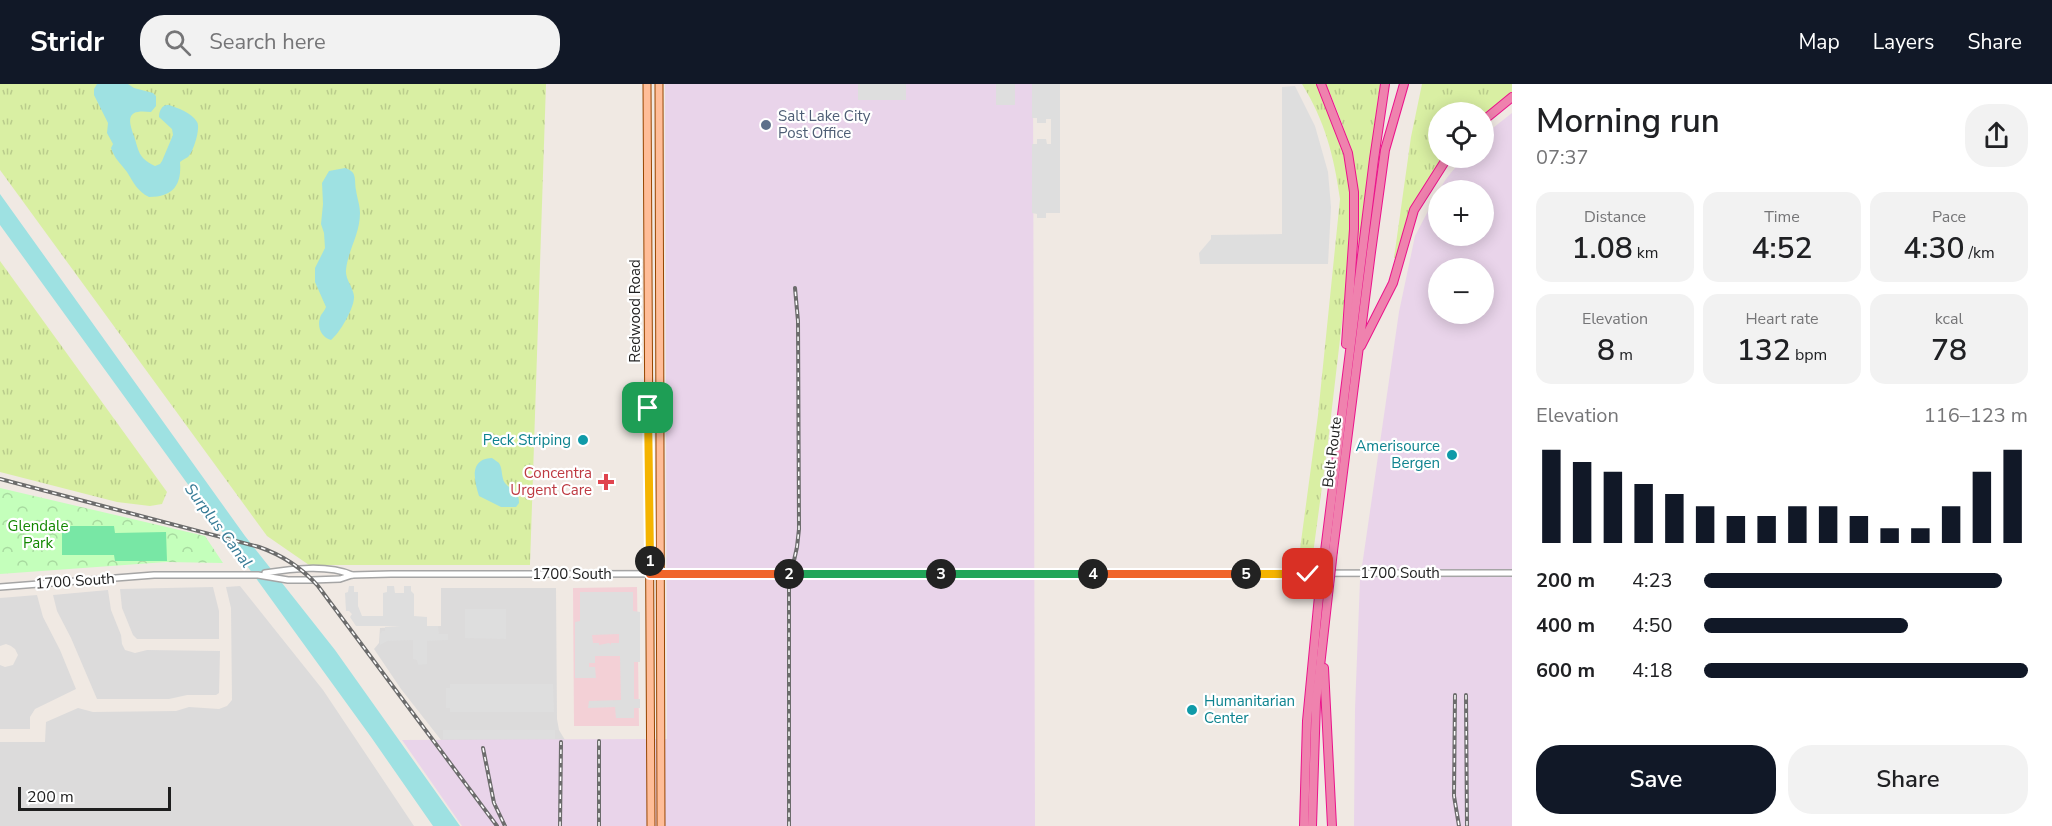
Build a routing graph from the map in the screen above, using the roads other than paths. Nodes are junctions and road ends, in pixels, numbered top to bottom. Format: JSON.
{"nodes":[{"id":1,"x":647,"y":84,"type":"edge"},
{"id":2,"x":659,"y":84,"type":"edge"},
{"id":3,"x":1321,"y":84,"type":"edge"},
{"id":4,"x":1385,"y":84,"type":"edge"},
{"id":5,"x":1404,"y":84,"type":"edge"},
{"id":6,"x":1512,"y":98,"type":"edge"},
{"id":7,"x":1494,"y":112,"type":"edge"},
{"id":8,"x":1441,"y":168,"type":"edge"},
{"id":9,"x":1358,"y":352,"type":"junction"},
{"id":10,"x":1344,"y":393,"type":"junction"},
{"id":11,"x":1329,"y":551,"type":"junction"},
{"id":12,"x":1512,"y":573,"type":"edge"},
{"id":13,"x":258,"y":574,"type":"junction"},
{"id":14,"x":650,"y":574,"type":"junction"},
{"id":15,"x":661,"y":574,"type":"junction"},
{"id":16,"x":352,"y":575,"type":"junction"},
{"id":17,"x":0,"y":587,"type":"edge"},
{"id":18,"x":1323,"y":595,"type":"junction"},
{"id":19,"x":1322,"y":642,"type":"junction"},
{"id":20,"x":651,"y":826,"type":"edge"},
{"id":21,"x":661,"y":826,"type":"edge"},
{"id":22,"x":1304,"y":826,"type":"edge"},
{"id":23,"x":1312,"y":826,"type":"edge"},
{"id":24,"x":1332,"y":826,"type":"edge"}],
"edges":[{"from":1,"to":14,"type":"main road","name":"Redwood Road"},
{"from":2,"to":15,"type":"main road","name":"Redwood Road"},
{"from":3,"to":10,"type":"highway"},
{"from":4,"to":10,"type":"highway","name":"Belt Route"},
{"from":5,"to":9,"type":"highway","name":"Belt Route"},
{"from":6,"to":7,"type":"highway"},
{"from":8,"to":9,"type":"highway"},
{"from":9,"to":11,"type":"highway","name":"Belt Route"},
{"from":10,"to":11,"type":"highway","name":"Belt Route"},
{"from":11,"to":18,"type":"highway","name":"Belt Route","bridge":true},
{"from":12,"to":15,"type":"street","name":"1700 South"},
{"from":13,"to":16,"type":"street","name":"1700 South"},
{"from":13,"to":16,"type":"street","name":"1700 South"},
{"from":13,"to":17,"type":"street","name":"1700 South"},
{"from":14,"to":15,"type":"street","name":"1700 South"},
{"from":14,"to":16,"type":"street","name":"1700 South"},
{"from":14,"to":20,"type":"main road","name":"Redwood Road"},
{"from":15,"to":21,"type":"main road","name":"Redwood Road"},
{"from":18,"to":19,"type":"highway","name":"Belt Route"},
{"from":18,"to":22,"type":"highway","name":"Belt Route"},
{"from":19,"to":23,"type":"highway","name":"Belt Route"},
{"from":19,"to":24,"type":"highway"}]}
